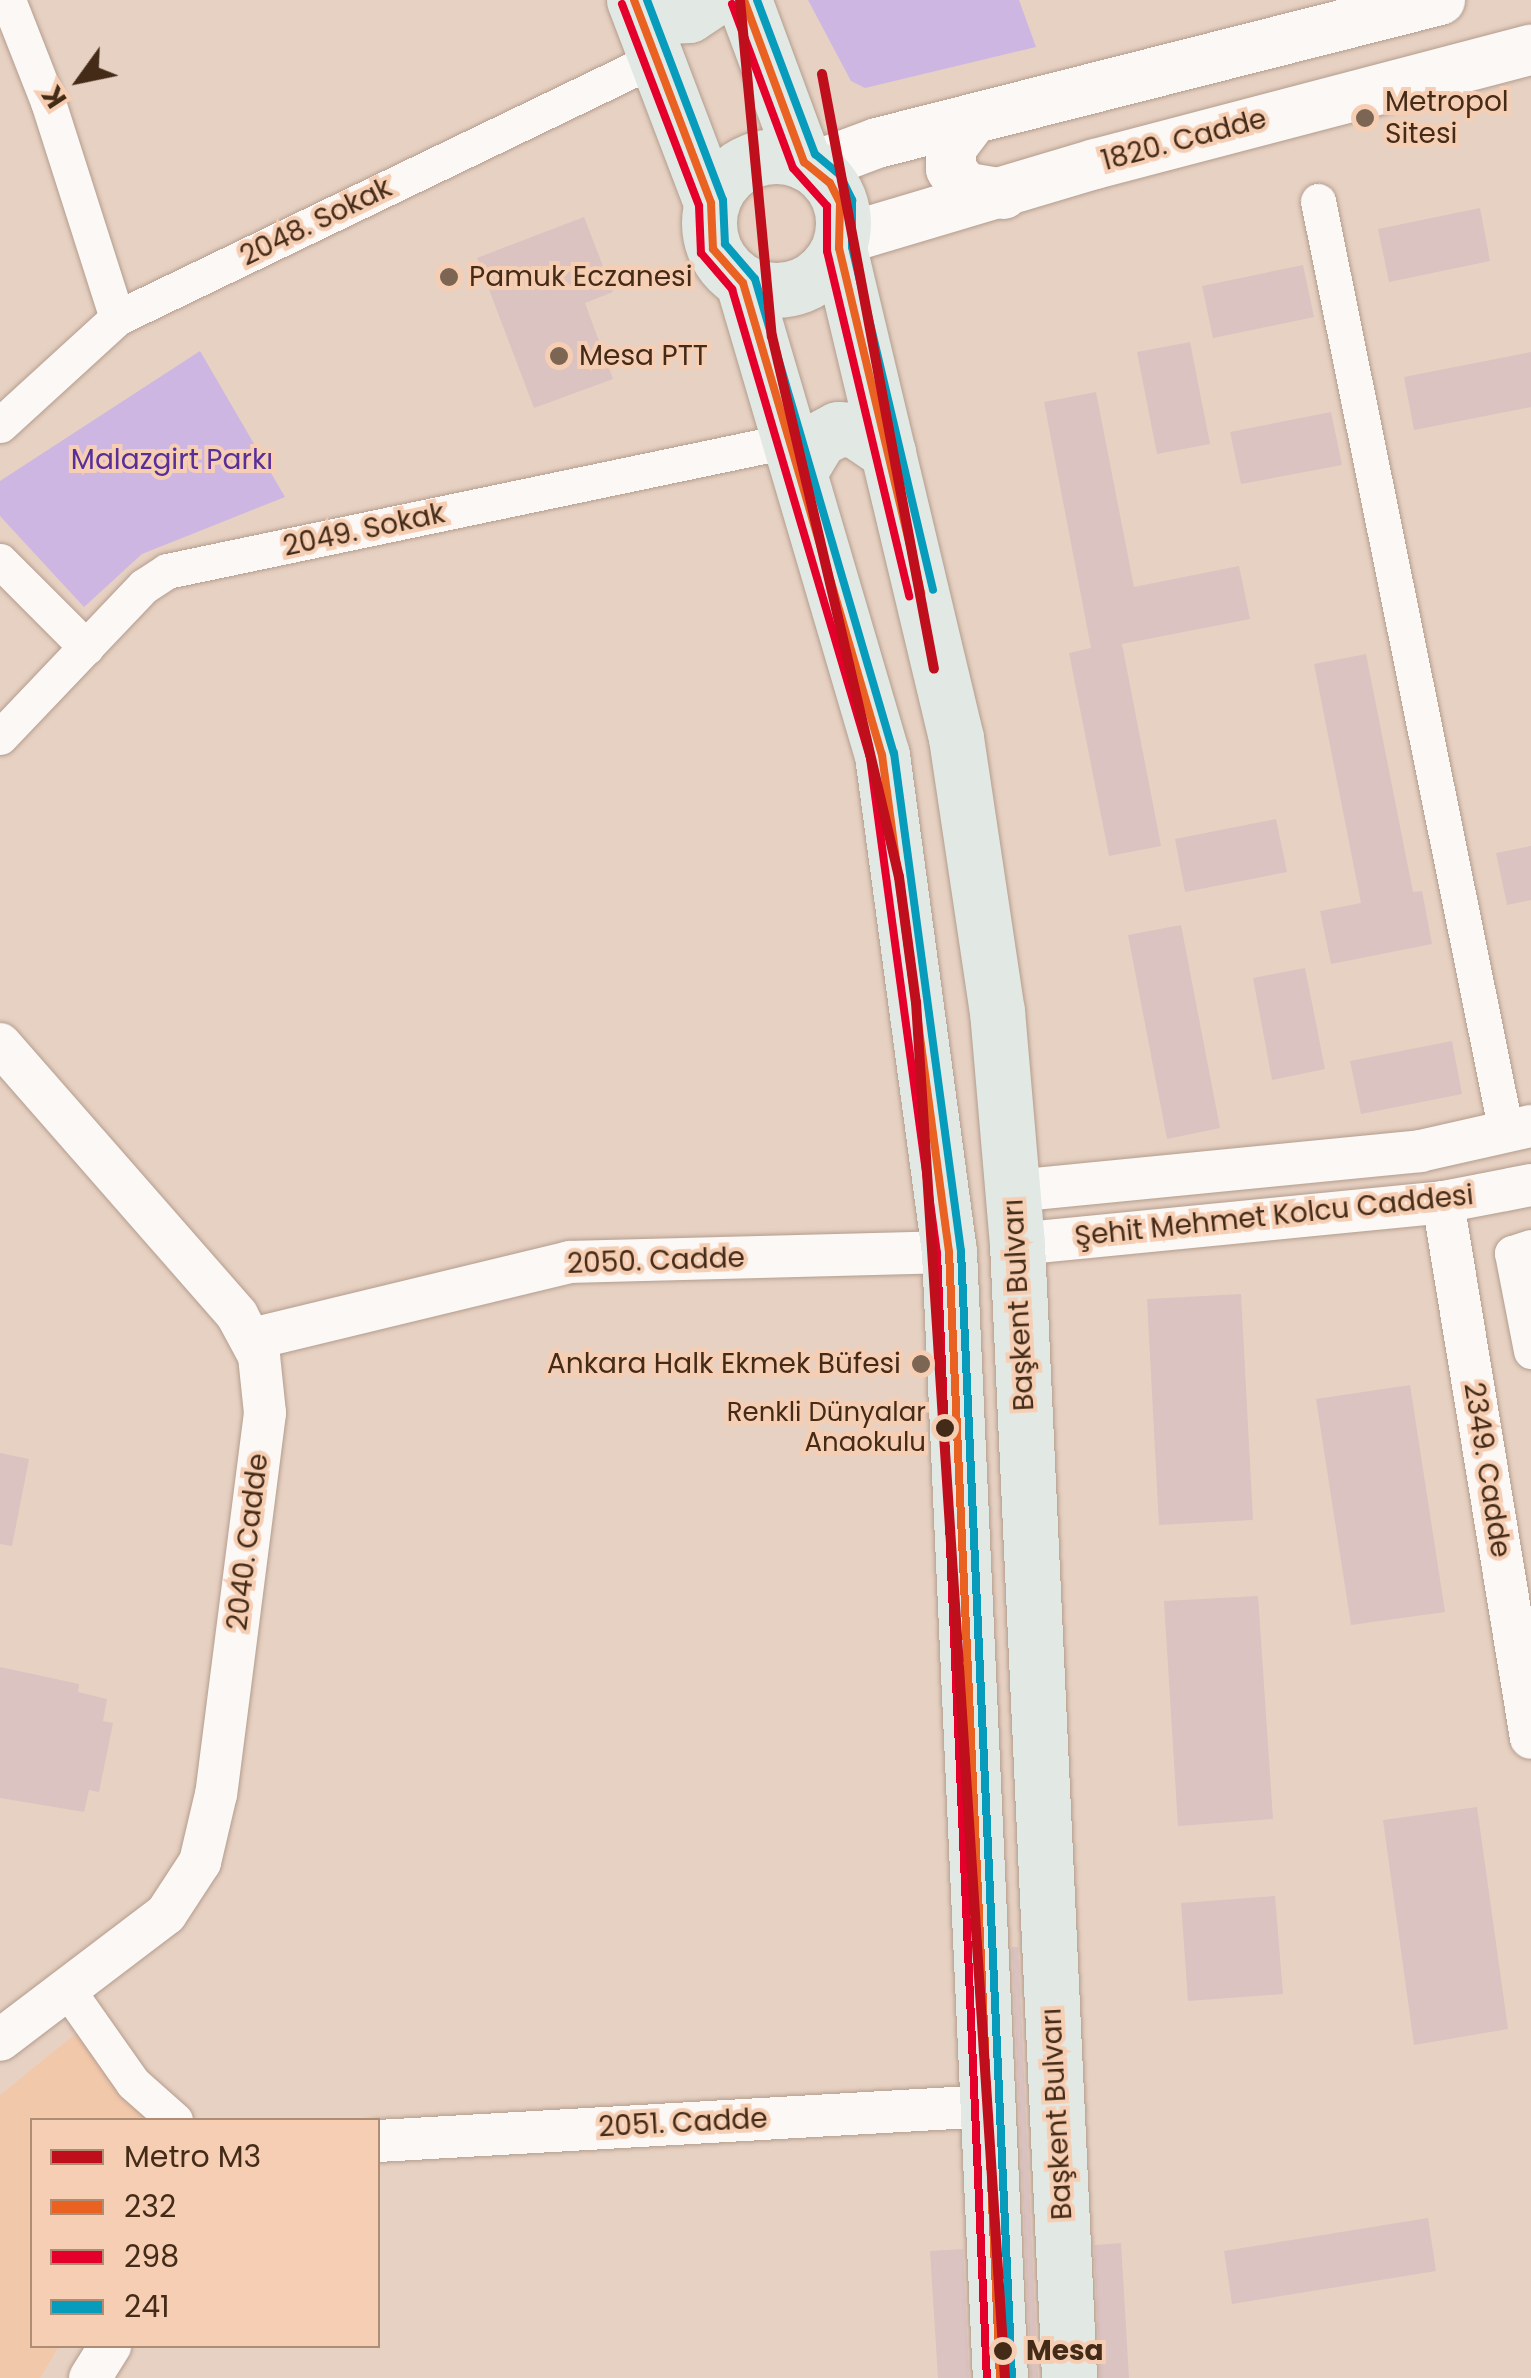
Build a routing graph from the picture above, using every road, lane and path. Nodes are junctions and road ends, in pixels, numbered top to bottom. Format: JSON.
{"nodes":[{"id":1,"x":8,"y":0,"type":"edge"},
{"id":2,"x":638,"y":0,"type":"edge"},
{"id":3,"x":711,"y":0,"type":"edge"},
{"id":4,"x":744,"y":0,"type":"edge"},
{"id":5,"x":1440,"y":0,"type":"edge"},
{"id":6,"x":1531,"y":50,"type":"edge"},
{"id":7,"x":657,"y":58,"type":"junction"},
{"id":8,"x":973,"y":119,"type":"junction"},
{"id":9,"x":808,"y":165,"type":"junction"},
{"id":10,"x":1003,"y":194,"type":"junction"},
{"id":11,"x":1318,"y":201,"type":"dead end"},
{"id":12,"x":711,"y":203,"type":"junction"},
{"id":13,"x":840,"y":244,"type":"junction"},
{"id":14,"x":743,"y":283,"type":"junction"},
{"id":15,"x":117,"y":318,"type":"junction"},
{"id":16,"x":0,"y":425,"type":"edge"},
{"id":17,"x":888,"y":452,"type":"junction"},
{"id":18,"x":797,"y":455,"type":"junction"},
{"id":19,"x":0,"y":561,"type":"edge"},
{"id":20,"x":86,"y":647,"type":"junction"},
{"id":21,"x":0,"y":738,"type":"edge"},
{"id":22,"x":0,"y":1044,"type":"edge"},
{"id":23,"x":1518,"y":1129,"type":"edge"},
{"id":24,"x":1531,"y":1185,"type":"edge"},
{"id":25,"x":1443,"y":1202,"type":"junction"},
{"id":26,"x":1015,"y":1217,"type":"junction"},
{"id":27,"x":1531,"y":1246,"type":"edge"},
{"id":28,"x":949,"y":1252,"type":"junction"},
{"id":29,"x":252,"y":1340,"type":"junction"},
{"id":30,"x":1531,"y":1351,"type":"edge"},
{"id":31,"x":1525,"y":1662,"type":"edge"},
{"id":32,"x":1531,"y":1738,"type":"edge"},
{"id":33,"x":67,"y":1989,"type":"junction"},
{"id":34,"x":0,"y":2040,"type":"edge"},
{"id":35,"x":988,"y":2106,"type":"junction"},
{"id":36,"x":173,"y":2118,"type":"edge"},
{"id":37,"x":380,"y":2141,"type":"edge"},
{"id":38,"x":109,"y":2348,"type":"edge"},
{"id":39,"x":90,"y":2378,"type":"edge"},
{"id":40,"x":1000,"y":2378,"type":"edge"},
{"id":41,"x":1069,"y":2378,"type":"edge"}],
"edges":[{"from":1,"to":15,"type":"street"},
{"from":2,"to":3,"type":"main road"},
{"from":2,"to":7,"type":"main road"},
{"from":4,"to":9,"type":"main road"},
{"from":5,"to":8,"type":"main road"},
{"from":6,"to":10,"type":"main road","name":"1820. Cadde"},
{"from":7,"to":12,"type":"main road"},
{"from":7,"to":15,"type":"street","name":"2048. Sokak"},
{"from":8,"to":9,"type":"main road"},
{"from":8,"to":10,"type":"main road"},
{"from":9,"to":12,"type":"main road"},
{"from":9,"to":13,"type":"main road"},
{"from":10,"to":13,"type":"main road","name":"1820. Cadde"},
{"from":11,"to":23,"type":"street"},
{"from":12,"to":14,"type":"main road"},
{"from":13,"to":14,"type":"main road"},
{"from":13,"to":17,"type":"main road","name":"Başkent Bulvarı"},
{"from":14,"to":18,"type":"main road"},
{"from":15,"to":16,"type":"street","name":"2048. Sokak"},
{"from":17,"to":18,"type":"main road"},
{"from":17,"to":26,"type":"main road","name":"Başkent Bulvarı"},
{"from":18,"to":20,"type":"street","name":"2049. Sokak"},
{"from":18,"to":28,"type":"main road"},
{"from":19,"to":20,"type":"street"},
{"from":20,"to":21,"type":"street","name":"2049. Sokak"},
{"from":22,"to":29,"type":"street","name":"2040. Cadde"},
{"from":23,"to":26,"type":"street","name":"Şehit Mehmet Kolcu Caddesi"},
{"from":24,"to":25,"type":"street","name":"Şehit Mehmet Kolcu Caddesi"},
{"from":25,"to":26,"type":"street","name":"Şehit Mehmet Kolcu Caddesi"},
{"from":25,"to":31,"type":"street","name":"2349. Cadde"},
{"from":26,"to":41,"type":"main road","name":"Başkent Bulvarı"},
{"from":27,"to":30,"type":"street"},
{"from":28,"to":29,"type":"street","name":"2050. Cadde"},
{"from":28,"to":35,"type":"main road"},
{"from":29,"to":33,"type":"street","name":"2040. Cadde"},
{"from":31,"to":32,"type":"street","name":"2349. Cadde"},
{"from":33,"to":34,"type":"street","name":"2040. Cadde"},
{"from":33,"to":36,"type":"street"},
{"from":35,"to":37,"type":"street","name":"2051. Cadde"},
{"from":35,"to":40,"type":"main road"},
{"from":38,"to":39,"type":"street"}]}
